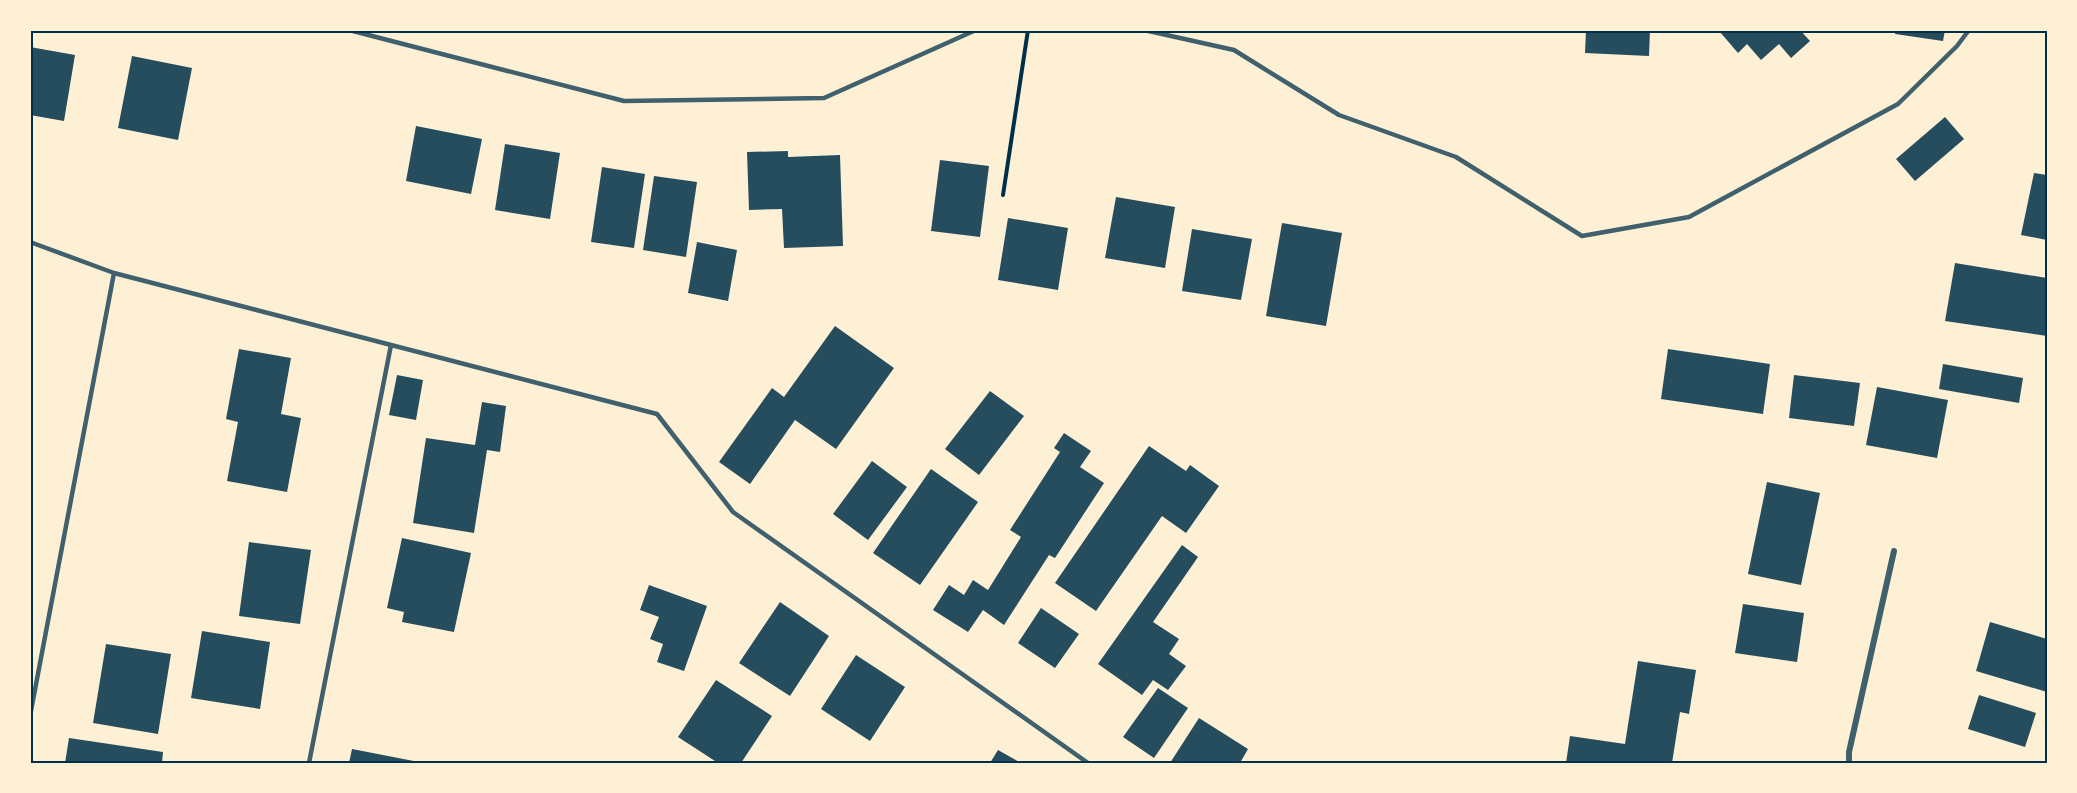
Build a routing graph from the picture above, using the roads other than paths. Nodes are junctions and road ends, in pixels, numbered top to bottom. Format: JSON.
{"nodes":[{"id":1,"x":349,"y":30,"type":"edge"},
{"id":2,"x":976,"y":30,"type":"edge"},
{"id":3,"x":1144,"y":30,"type":"edge"},
{"id":4,"x":1969,"y":30,"type":"edge"},
{"id":5,"x":30,"y":242,"type":"edge"},
{"id":6,"x":114,"y":273,"type":"junction"},
{"id":7,"x":391,"y":345,"type":"junction"},
{"id":8,"x":1894,"y":551,"type":"dead end"},
{"id":9,"x":30,"y":716,"type":"edge"},
{"id":10,"x":309,"y":763,"type":"edge"},
{"id":11,"x":1088,"y":763,"type":"edge"},
{"id":12,"x":1849,"y":763,"type":"edge"}],
"edges":[{"from":1,"to":2,"type":"lane"},
{"from":3,"to":4,"type":"lane"},
{"from":5,"to":6,"type":"lane"},
{"from":6,"to":7,"type":"lane"},
{"from":6,"to":9,"type":"lane"},
{"from":7,"to":10,"type":"lane"},
{"from":7,"to":11,"type":"lane"},
{"from":8,"to":12,"type":"street"}]}
